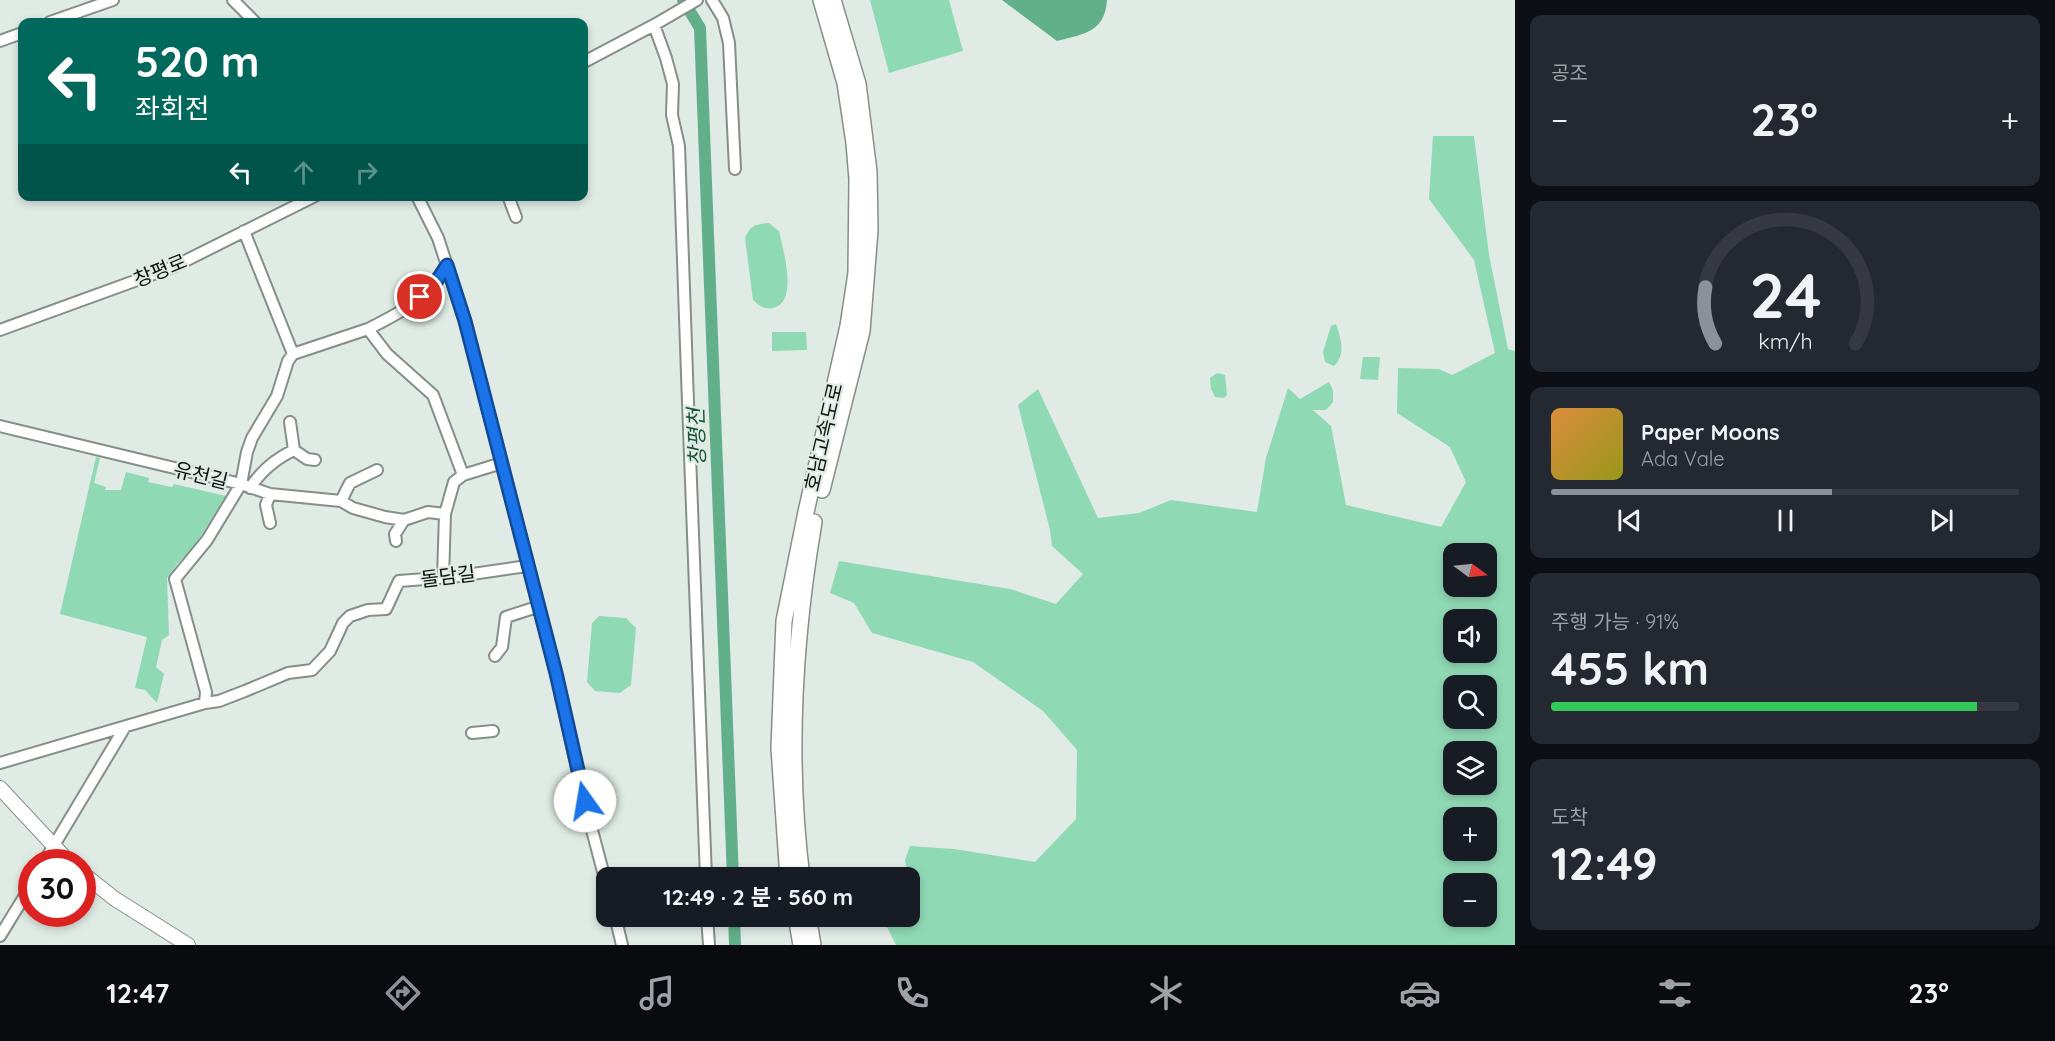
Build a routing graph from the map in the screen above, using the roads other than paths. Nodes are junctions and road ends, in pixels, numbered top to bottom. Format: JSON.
{"nodes":[{"id":1,"x":113,"y":0,"type":"edge"},
{"id":2,"x":232,"y":0,"type":"edge"},
{"id":3,"x":697,"y":0,"type":"edge"},
{"id":4,"x":712,"y":0,"type":"edge"},
{"id":5,"x":821,"y":0,"type":"edge"},
{"id":6,"x":833,"y":0,"type":"edge"},
{"id":7,"x":61,"y":18,"type":"edge"},
{"id":8,"x":251,"y":18,"type":"edge"},
{"id":9,"x":656,"y":24,"type":"junction"},
{"id":10,"x":18,"y":34,"type":"edge"},
{"id":11,"x":0,"y":41,"type":"edge"},
{"id":12,"x":588,"y":60,"type":"edge"},
{"id":13,"x":735,"y":169,"type":"dead end"},
{"id":14,"x":305,"y":201,"type":"edge"},
{"id":15,"x":420,"y":201,"type":"edge"},
{"id":16,"x":510,"y":201,"type":"edge"},
{"id":17,"x":516,"y":217,"type":"dead end"},
{"id":18,"x":244,"y":231,"type":"junction"},
{"id":19,"x":447,"y":265,"type":"junction"},
{"id":20,"x":368,"y":329,"type":"junction"},
{"id":21,"x":0,"y":330,"type":"edge"},
{"id":22,"x":293,"y":354,"type":"junction"},
{"id":23,"x":290,"y":422,"type":"dead end"},
{"id":24,"x":0,"y":426,"type":"edge"},
{"id":25,"x":294,"y":450,"type":"junction"},
{"id":26,"x":315,"y":460,"type":"dead end"},
{"id":27,"x":502,"y":463,"type":"junction"},
{"id":28,"x":377,"y":470,"type":"dead end"},
{"id":29,"x":463,"y":475,"type":"junction"},
{"id":30,"x":245,"y":486,"type":"junction"},
{"id":31,"x":270,"y":494,"type":"junction"},
{"id":32,"x":341,"y":501,"type":"junction"},
{"id":33,"x":445,"y":514,"type":"junction"},
{"id":34,"x":404,"y":520,"type":"junction"},
{"id":35,"x":270,"y":523,"type":"dead end"},
{"id":36,"x":396,"y":541,"type":"dead end"},
{"id":37,"x":527,"y":566,"type":"junction"},
{"id":38,"x":443,"y":578,"type":"junction"},
{"id":39,"x":537,"y":607,"type":"junction"},
{"id":40,"x":495,"y":656,"type":"dead end"},
{"id":41,"x":205,"y":703,"type":"junction"},
{"id":42,"x":125,"y":727,"type":"junction"},
{"id":43,"x":493,"y":731,"type":"dead end"},
{"id":44,"x":472,"y":733,"type":"dead end"},
{"id":45,"x":0,"y":763,"type":"edge"},
{"id":46,"x":0,"y":788,"type":"edge"},
{"id":47,"x":54,"y":847,"type":"joint"},
{"id":48,"x":602,"y":867,"type":"edge"},
{"id":49,"x":706,"y":867,"type":"edge"},
{"id":50,"x":787,"y":867,"type":"edge"},
{"id":51,"x":801,"y":867,"type":"edge"},
{"id":52,"x":96,"y":884,"type":"edge"},
{"id":53,"x":18,"y":907,"type":"edge"},
{"id":54,"x":618,"y":927,"type":"edge"},
{"id":55,"x":708,"y":927,"type":"edge"},
{"id":56,"x":798,"y":927,"type":"edge"},
{"id":57,"x":809,"y":927,"type":"edge"},
{"id":58,"x":0,"y":936,"type":"edge"},
{"id":59,"x":188,"y":945,"type":"edge"},
{"id":60,"x":622,"y":945,"type":"edge"},
{"id":61,"x":709,"y":945,"type":"edge"},
{"id":62,"x":801,"y":945,"type":"edge"},
{"id":63,"x":813,"y":945,"type":"edge"}],
"edges":[{"from":1,"to":7,"type":"street"},
{"from":2,"to":8,"type":"street"},
{"from":3,"to":9,"type":"street"},
{"from":4,"to":13,"type":"street"},
{"from":5,"to":50,"type":"highway","name":"호남고속도로"},
{"from":6,"to":51,"type":"highway","name":"호남고속도로"},
{"from":9,"to":12,"type":"street"},
{"from":9,"to":49,"type":"street"},
{"from":10,"to":11,"type":"street"},
{"from":14,"to":18,"type":"street","name":"창평로"},
{"from":15,"to":19,"type":"street"},
{"from":16,"to":17,"type":"street"},
{"from":18,"to":21,"type":"street","name":"창평로"},
{"from":18,"to":22,"type":"street"},
{"from":19,"to":20,"type":"street"},
{"from":19,"to":27,"type":"street"},
{"from":20,"to":22,"type":"street"},
{"from":20,"to":29,"type":"street"},
{"from":22,"to":30,"type":"street","name":"유천길"},
{"from":23,"to":25,"type":"street"},
{"from":24,"to":30,"type":"street","name":"유천길"},
{"from":25,"to":26,"type":"street"},
{"from":25,"to":30,"type":"street"},
{"from":27,"to":29,"type":"street"},
{"from":27,"to":37,"type":"street"},
{"from":28,"to":32,"type":"street"},
{"from":29,"to":33,"type":"street"},
{"from":30,"to":31,"type":"street"},
{"from":30,"to":41,"type":"street"},
{"from":31,"to":32,"type":"street"},
{"from":31,"to":35,"type":"street"},
{"from":32,"to":34,"type":"street"},
{"from":33,"to":34,"type":"street"},
{"from":33,"to":38,"type":"street"},
{"from":34,"to":36,"type":"street"},
{"from":37,"to":38,"type":"street","name":"돌담길"},
{"from":37,"to":39,"type":"street"},
{"from":38,"to":41,"type":"street","name":"돌담길"},
{"from":39,"to":40,"type":"street"},
{"from":39,"to":48,"type":"street"},
{"from":41,"to":42,"type":"street"},
{"from":42,"to":45,"type":"street"},
{"from":42,"to":47,"type":"street"},
{"from":43,"to":44,"type":"street"},
{"from":46,"to":47,"type":"main road"},
{"from":52,"to":59,"type":"main road"},
{"from":53,"to":58,"type":"street"},
{"from":54,"to":60,"type":"street"},
{"from":55,"to":61,"type":"street"},
{"from":56,"to":62,"type":"highway"},
{"from":57,"to":63,"type":"highway"}]}
